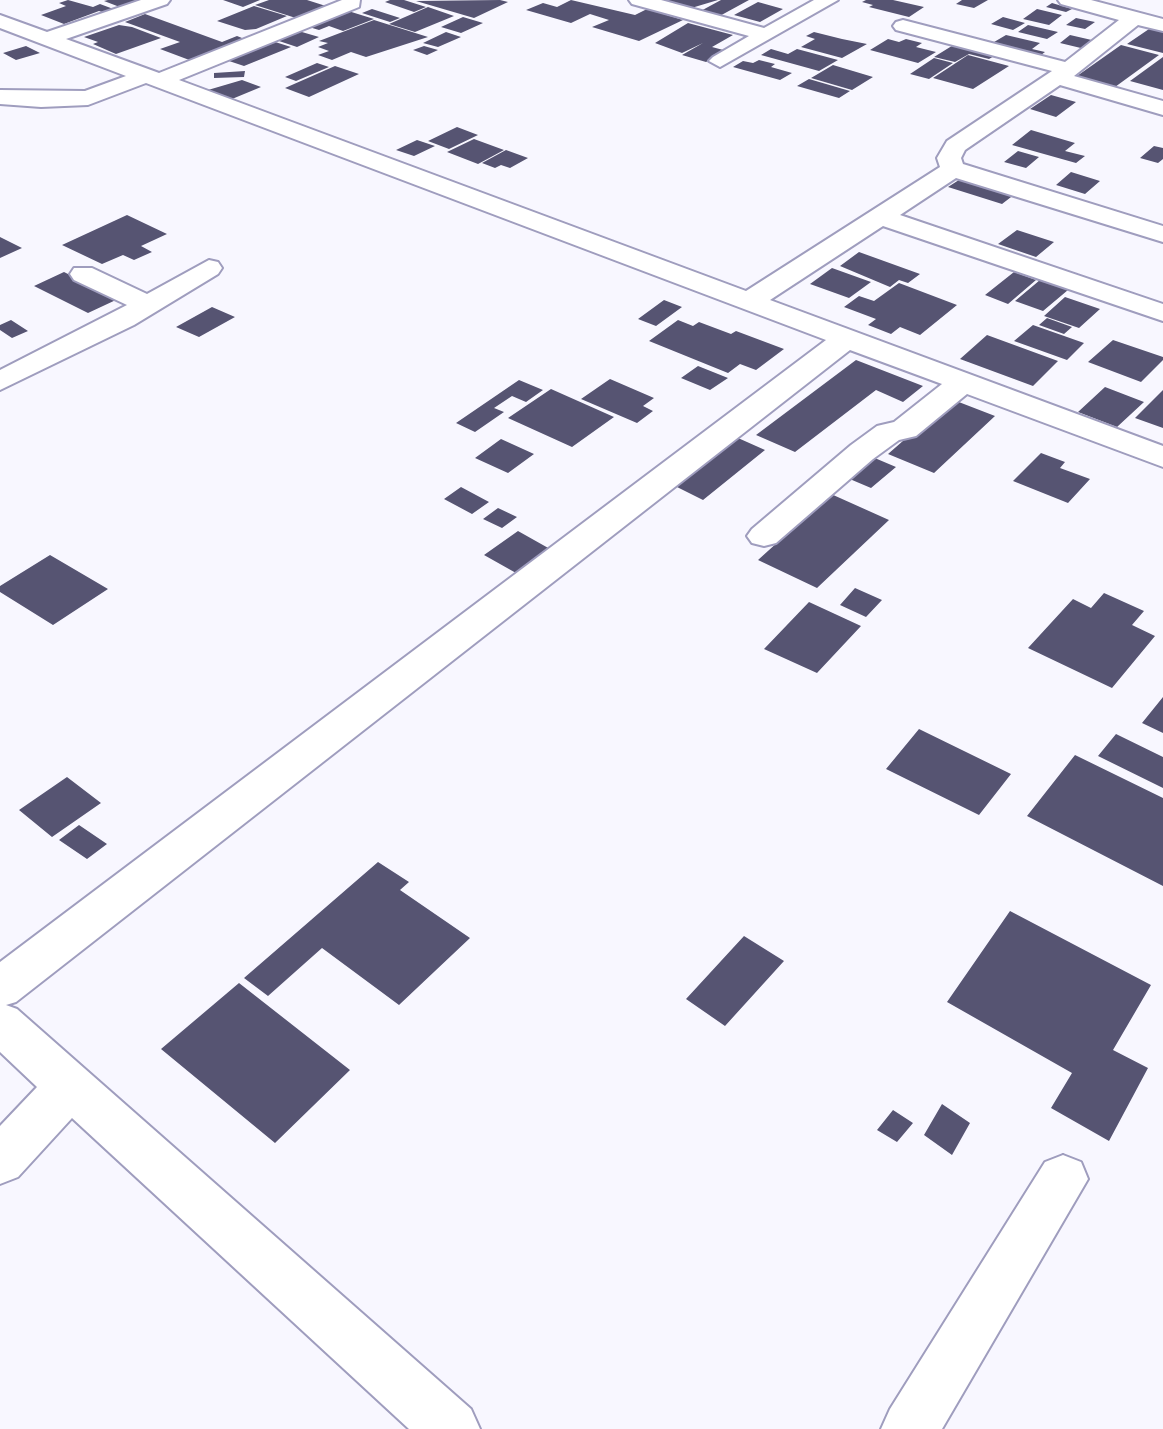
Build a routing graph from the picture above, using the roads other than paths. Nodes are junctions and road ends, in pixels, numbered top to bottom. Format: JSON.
{"nodes":[{"id":1,"x":160,"y":0,"type":"edge"},
{"id":2,"x":639,"y":0,"type":"edge"},
{"id":3,"x":828,"y":0,"type":"edge"},
{"id":4,"x":1068,"y":0,"type":"edge"},
{"id":5,"x":352,"y":3,"type":"dead end"},
{"id":6,"x":1134,"y":18,"type":"junction"},
{"id":7,"x":0,"y":21,"type":"edge"},
{"id":8,"x":1163,"y":25,"type":"edge"},
{"id":9,"x":903,"y":26,"type":"dead end"},
{"id":10,"x":764,"y":34,"type":"junction"},
{"id":11,"x":48,"y":38,"type":"junction"},
{"id":12,"x":720,"y":61,"type":"dead end"},
{"id":13,"x":1062,"y":73,"type":"junction"},
{"id":14,"x":155,"y":78,"type":"junction"},
{"id":15,"x":0,"y":97,"type":"edge"},
{"id":16,"x":1163,"y":108,"type":"edge"},
{"id":17,"x":953,"y":169,"type":"junction"},
{"id":18,"x":882,"y":217,"type":"junction"},
{"id":19,"x":1163,"y":234,"type":"edge"},
{"id":20,"x":209,"y":268,"type":"dead end"},
{"id":21,"x":83,"y":274,"type":"dead end"},
{"id":22,"x":748,"y":302,"type":"junction"},
{"id":23,"x":148,"y":304,"type":"junction"},
{"id":24,"x":1163,"y":313,"type":"edge"},
{"id":25,"x":847,"y":338,"type":"junction"},
{"id":26,"x":0,"y":381,"type":"edge"},
{"id":27,"x":962,"y":383,"type":"junction"},
{"id":28,"x":1163,"y":457,"type":"edge"},
{"id":29,"x":764,"y":536,"type":"dead end"},
{"id":30,"x":0,"y":988,"type":"edge"},
{"id":31,"x":0,"y":1023,"type":"edge"},
{"id":32,"x":70,"y":1086,"type":"junction"},
{"id":33,"x":0,"y":1161,"type":"edge"},
{"id":34,"x":1063,"y":1179,"type":"dead end"},
{"id":35,"x":451,"y":1429,"type":"edge"},
{"id":36,"x":911,"y":1429,"type":"edge"}],
"edges":[{"from":1,"to":11,"type":"street"},
{"from":2,"to":10,"type":"street"},
{"from":3,"to":10,"type":"street"},
{"from":4,"to":6,"type":"street"},
{"from":5,"to":14,"type":"street"},
{"from":6,"to":8,"type":"street"},
{"from":6,"to":13,"type":"street"},
{"from":7,"to":11,"type":"street"},
{"from":9,"to":13,"type":"street"},
{"from":10,"to":12,"type":"street"},
{"from":11,"to":14,"type":"street"},
{"from":13,"to":16,"type":"street"},
{"from":13,"to":17,"type":"street"},
{"from":14,"to":15,"type":"street"},
{"from":14,"to":22,"type":"street"},
{"from":17,"to":18,"type":"street"},
{"from":17,"to":19,"type":"street"},
{"from":18,"to":22,"type":"street"},
{"from":18,"to":24,"type":"street"},
{"from":20,"to":23,"type":"street"},
{"from":21,"to":23,"type":"street"},
{"from":22,"to":25,"type":"street"},
{"from":23,"to":26,"type":"street"},
{"from":25,"to":27,"type":"street"},
{"from":25,"to":30,"type":"street"},
{"from":27,"to":28,"type":"street"},
{"from":27,"to":29,"type":"street"},
{"from":31,"to":32,"type":"street"},
{"from":32,"to":33,"type":"street"},
{"from":32,"to":35,"type":"street"},
{"from":34,"to":36,"type":"street"}]}
